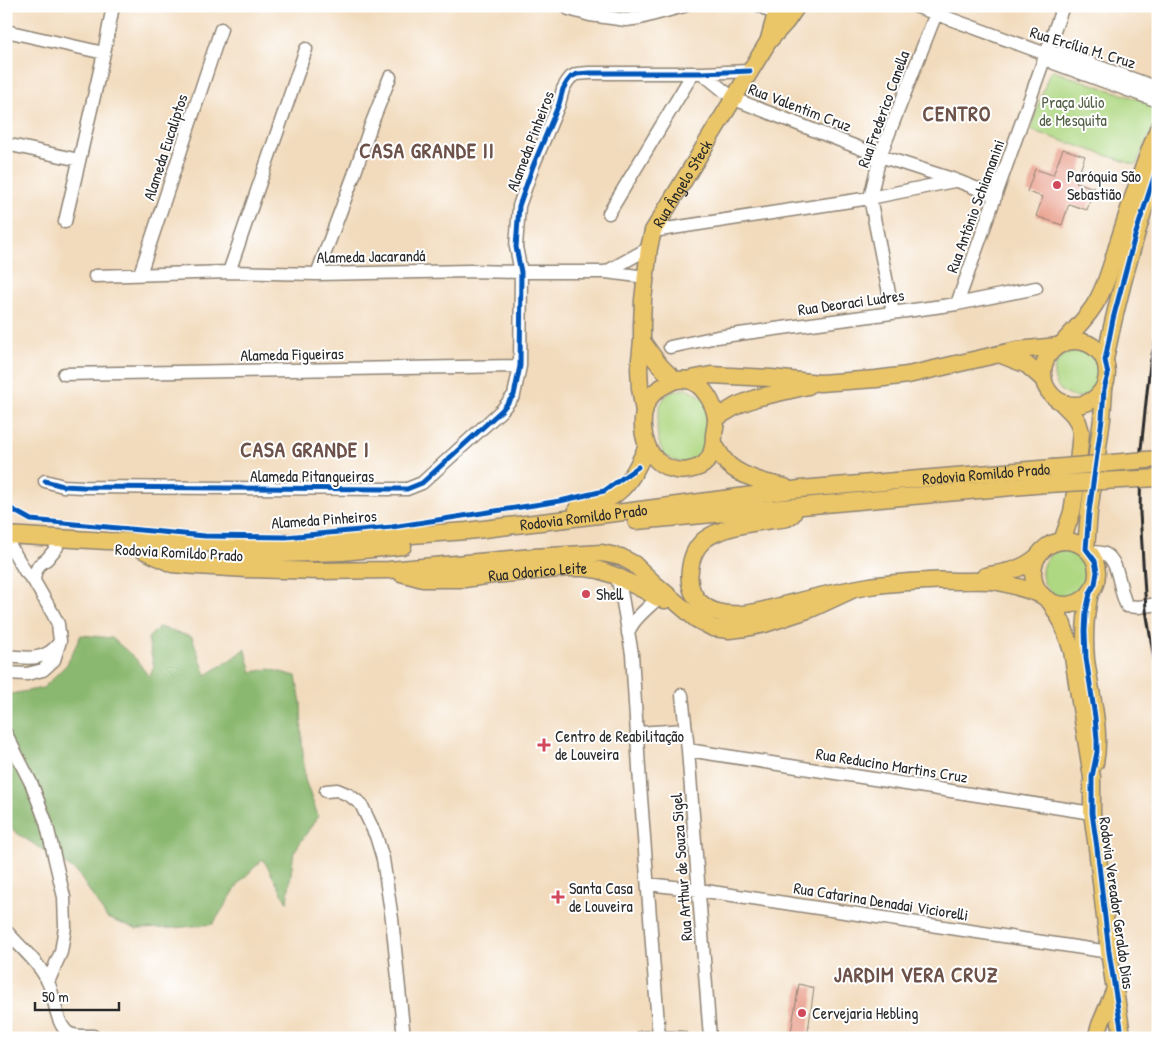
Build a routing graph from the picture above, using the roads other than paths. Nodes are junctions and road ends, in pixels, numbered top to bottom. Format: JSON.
{"nodes":[{"id":1,"x":112,"y":6,"type":"edge"},
{"id":2,"x":566,"y":6,"type":"edge"},
{"id":3,"x":684,"y":6,"type":"edge"},
{"id":4,"x":796,"y":6,"type":"edge"},
{"id":5,"x":915,"y":6,"type":"edge"},
{"id":6,"x":1063,"y":6,"type":"edge"},
{"id":7,"x":938,"y":10,"type":"edge"},
{"id":8,"x":775,"y":12,"type":"edge"},
{"id":9,"x":221,"y":29,"type":"dead end"},
{"id":10,"x":6,"y":32,"type":"edge"},
{"id":11,"x":306,"y":49,"type":"dead end"},
{"id":12,"x":104,"y":52,"type":"junction"},
{"id":13,"x":1047,"y":52,"type":"junction"},
{"id":14,"x":750,"y":71,"type":"junction"},
{"id":15,"x":698,"y":73,"type":"junction"},
{"id":16,"x":390,"y":77,"type":"dead end"},
{"id":17,"x":1157,"y":83,"type":"edge"},
{"id":18,"x":734,"y":99,"type":"junction"},
{"id":19,"x":1158,"y":101,"type":"edge"},
{"id":20,"x":1158,"y":130,"type":"edge"},
{"id":21,"x":6,"y":144,"type":"edge"},
{"id":22,"x":880,"y":156,"type":"junction"},
{"id":23,"x":80,"y":160,"type":"junction"},
{"id":24,"x":1158,"y":165,"type":"edge"},
{"id":25,"x":955,"y":180,"type":"junction"},
{"id":26,"x":996,"y":196,"type":"junction"},
{"id":27,"x":870,"y":198,"type":"junction"},
{"id":28,"x":609,"y":213,"type":"dead end"},
{"id":29,"x":65,"y":222,"type":"dead end"},
{"id":30,"x":653,"y":231,"type":"junction"},
{"id":31,"x":649,"y":248,"type":"junction"},
{"id":32,"x":229,"y":272,"type":"junction"},
{"id":33,"x":521,"y":272,"type":"junction"},
{"id":34,"x":606,"y":272,"type":"junction"},
{"id":35,"x":140,"y":274,"type":"junction"},
{"id":36,"x":317,"y":274,"type":"junction"},
{"id":37,"x":96,"y":276,"type":"dead end"},
{"id":38,"x":646,"y":277,"type":"junction"},
{"id":39,"x":1036,"y":288,"type":"dead end"},
{"id":40,"x":957,"y":304,"type":"junction"},
{"id":41,"x":893,"y":313,"type":"junction"},
{"id":42,"x":642,"y":341,"type":"junction"},
{"id":43,"x":1060,"y":345,"type":"junction"},
{"id":44,"x":670,"y":347,"type":"dead end"},
{"id":45,"x":999,"y":354,"type":"junction"},
{"id":46,"x":1105,"y":360,"type":"junction"},
{"id":47,"x":520,"y":366,"type":"junction"},
{"id":48,"x":64,"y":374,"type":"dead end"},
{"id":49,"x":1044,"y":379,"type":"junction"},
{"id":50,"x":681,"y":380,"type":"junction"},
{"id":51,"x":820,"y":383,"type":"junction"},
{"id":52,"x":1104,"y":389,"type":"junction"},
{"id":53,"x":1062,"y":403,"type":"junction"},
{"id":54,"x":644,"y":412,"type":"junction"},
{"id":55,"x":716,"y":418,"type":"junction"},
{"id":56,"x":714,"y":444,"type":"junction"},
{"id":57,"x":647,"y":446,"type":"junction"},
{"id":58,"x":1158,"y":459,"type":"edge"},
{"id":59,"x":1158,"y":478,"type":"edge"},
{"id":60,"x":45,"y":481,"type":"dead end"},
{"id":61,"x":800,"y":489,"type":"junction"},
{"id":62,"x":802,"y":506,"type":"junction"},
{"id":63,"x":467,"y":531,"type":"junction"},
{"id":64,"x":7,"y":540,"type":"edge"},
{"id":65,"x":1062,"y":542,"type":"junction"},
{"id":66,"x":58,"y":547,"type":"junction"},
{"id":67,"x":141,"y":550,"type":"junction"},
{"id":68,"x":1088,"y":551,"type":"junction"},
{"id":69,"x":1037,"y":557,"type":"junction"},
{"id":70,"x":389,"y":570,"type":"junction"},
{"id":71,"x":616,"y":576,"type":"junction"},
{"id":72,"x":34,"y":581,"type":"junction"},
{"id":73,"x":966,"y":581,"type":"junction"},
{"id":74,"x":852,"y":590,"type":"junction"},
{"id":75,"x":1090,"y":593,"type":"junction"},
{"id":76,"x":658,"y":598,"type":"junction"},
{"id":77,"x":1045,"y":598,"type":"junction"},
{"id":78,"x":680,"y":604,"type":"junction"},
{"id":79,"x":1158,"y":604,"type":"edge"},
{"id":80,"x":628,"y":633,"type":"junction"},
{"id":81,"x":60,"y":641,"type":"junction"},
{"id":82,"x":6,"y":656,"type":"edge"},
{"id":83,"x":6,"y":672,"type":"edge"},
{"id":84,"x":682,"y":695,"type":"dead end"},
{"id":85,"x":686,"y":730,"type":"junction"},
{"id":86,"x":637,"y":733,"type":"junction"},
{"id":87,"x":6,"y":734,"type":"edge"},
{"id":88,"x":688,"y":750,"type":"junction"},
{"id":89,"x":1092,"y":777,"type":"junction"},
{"id":90,"x":326,"y":791,"type":"dead end"},
{"id":91,"x":1092,"y":813,"type":"junction"},
{"id":92,"x":648,"y":884,"type":"junction"},
{"id":93,"x":699,"y":890,"type":"junction"},
{"id":94,"x":6,"y":932,"type":"edge"},
{"id":95,"x":1109,"y":952,"type":"junction"},
{"id":96,"x":48,"y":982,"type":"junction"},
{"id":97,"x":1115,"y":989,"type":"junction"},
{"id":98,"x":1098,"y":1031,"type":"edge"},
{"id":99,"x":1121,"y":1033,"type":"edge"},
{"id":100,"x":93,"y":1036,"type":"dead end"},
{"id":101,"x":659,"y":1037,"type":"edge"},
{"id":102,"x":404,"y":1038,"type":"edge"},
{"id":103,"x":641,"y":1038,"type":"edge"},
{"id":104,"x":682,"y":1038,"type":"edge"},
{"id":105,"x":710,"y":1038,"type":"edge"}],
"edges":[{"from":1,"to":12,"type":"street"},
{"from":2,"to":3,"type":"street"},
{"from":4,"to":8,"type":"main road","name":"Rua Ângelo Steck"},
{"from":5,"to":7,"type":"street","name":"Rua Ercília M. Cruz"},
{"from":6,"to":13,"type":"street","name":"Rua Antônio Schiamanini"},
{"from":7,"to":13,"type":"street","name":"Rua Ercília M. Cruz"},
{"from":7,"to":22,"type":"street","name":"Rua Frederico Canella"},
{"from":8,"to":14,"type":"main road","name":"Rua Ângelo Steck"},
{"from":9,"to":35,"type":"street","name":"Alameda Eucaliptos"},
{"from":10,"to":12,"type":"street"},
{"from":11,"to":32,"type":"street"},
{"from":12,"to":23,"type":"street"},
{"from":13,"to":17,"type":"street","name":"Rua Ercília M. Cruz"},
{"from":13,"to":19,"type":"street"},
{"from":13,"to":26,"type":"street","name":"Rua Antônio Schiamanini"},
{"from":14,"to":15,"type":"street","name":"Alameda Pinheiros"},
{"from":14,"to":18,"type":"main road","name":"Rua Ângelo Steck"},
{"from":15,"to":18,"type":"street"},
{"from":15,"to":28,"type":"street"},
{"from":15,"to":33,"type":"street","name":"Alameda Pinheiros"},
{"from":16,"to":36,"type":"street"},
{"from":18,"to":22,"type":"street","name":"Rua Valentim Cruz"},
{"from":18,"to":30,"type":"main road","name":"Rua Ângelo Steck"},
{"from":20,"to":43,"type":"main road"},
{"from":21,"to":23,"type":"street"},
{"from":22,"to":25,"type":"street","name":"Rua Valentim Cruz"},
{"from":22,"to":27,"type":"street","name":"Rua Frederico Canella"},
{"from":23,"to":29,"type":"street"},
{"from":24,"to":46,"type":"main road"},
{"from":25,"to":26,"type":"street","name":"Rua Valentim Cruz"},
{"from":25,"to":27,"type":"street"},
{"from":26,"to":40,"type":"street","name":"Rua Antônio Schiamanini"},
{"from":27,"to":30,"type":"street"},
{"from":27,"to":41,"type":"street","name":"Rua Frederico Canella"},
{"from":30,"to":31,"type":"main road","name":"Rua Ângelo Steck"},
{"from":31,"to":34,"type":"street"},
{"from":31,"to":38,"type":"main road","name":"Rua Ângelo Steck"},
{"from":32,"to":35,"type":"street","name":"Alameda Jacarandá"},
{"from":32,"to":36,"type":"street","name":"Alameda Jacarandá"},
{"from":33,"to":34,"type":"street","name":"Alameda Jacarandá"},
{"from":33,"to":36,"type":"street","name":"Alameda Jacarandá"},
{"from":33,"to":47,"type":"street","name":"Alameda Pinheiros"},
{"from":34,"to":38,"type":"street","name":"Alameda Jacarandá"},
{"from":35,"to":37,"type":"street","name":"Alameda Jacarandá"},
{"from":38,"to":42,"type":"main road","name":"Rua Ângelo Steck"},
{"from":39,"to":40,"type":"street","name":"Rua Deoraci Ludres"},
{"from":40,"to":41,"type":"street","name":"Rua Deoraci Ludres"},
{"from":41,"to":44,"type":"street","name":"Rua Deoraci Ludres"},
{"from":42,"to":50,"type":"main road"},
{"from":42,"to":54,"type":"main road","name":"Rua Ângelo Steck"},
{"from":43,"to":45,"type":"main road"},
{"from":43,"to":46,"type":"main road"},
{"from":43,"to":49,"type":"main road"},
{"from":45,"to":49,"type":"main road"},
{"from":45,"to":51,"type":"main road"},
{"from":46,"to":52,"type":"main road"},
{"from":47,"to":48,"type":"street","name":"Alameda Figueiras"},
{"from":47,"to":60,"type":"street","name":"Alameda Pitangueiras"},
{"from":49,"to":53,"type":"main road"},
{"from":50,"to":51,"type":"main road"},
{"from":50,"to":54,"type":"main road"},
{"from":50,"to":55,"type":"main road"},
{"from":51,"to":55,"type":"main road"},
{"from":52,"to":53,"type":"main road"},
{"from":52,"to":68,"type":"main road"},
{"from":53,"to":65,"type":"main road"},
{"from":54,"to":57,"type":"main road","name":"Rua Ângelo Steck"},
{"from":55,"to":56,"type":"main road"},
{"from":56,"to":57,"type":"main road"},
{"from":56,"to":61,"type":"main road"},
{"from":57,"to":63,"type":"main road"},
{"from":58,"to":61,"type":"main road","name":"Rodovia Romildo Prado","bridge":true},
{"from":59,"to":62,"type":"main road","name":"Rodovia Romildo Prado","bridge":true},
{"from":61,"to":63,"type":"main road","name":"Rodovia Romildo Prado"},
{"from":62,"to":67,"type":"main road","name":"Rodovia Romildo Prado"},
{"from":62,"to":74,"type":"main road"},
{"from":63,"to":64,"type":"main road","name":"Rodovia Romildo Prado"},
{"from":64,"to":66,"type":"main road","name":"Rodovia Romildo Prado"},
{"from":64,"to":72,"type":"street"},
{"from":65,"to":68,"type":"main road"},
{"from":65,"to":69,"type":"main road"},
{"from":66,"to":67,"type":"main road","name":"Rodovia Romildo Prado"},
{"from":66,"to":72,"type":"street"},
{"from":67,"to":70,"type":"main road"},
{"from":68,"to":75,"type":"main road"},
{"from":68,"to":79,"type":"street"},
{"from":69,"to":73,"type":"main road"},
{"from":69,"to":77,"type":"main road"},
{"from":70,"to":71,"type":"main road","name":"Rua Odorico Leite"},
{"from":70,"to":78,"type":"main road"},
{"from":71,"to":76,"type":"main road","name":"Rua Odorico Leite"},
{"from":71,"to":80,"type":"street"},
{"from":72,"to":81,"type":"street"},
{"from":73,"to":74,"type":"main road"},
{"from":73,"to":77,"type":"main road"},
{"from":74,"to":78,"type":"main road"},
{"from":75,"to":77,"type":"main road"},
{"from":75,"to":89,"type":"main road","name":"Rodovia Vereador Geraldo Dias"},
{"from":76,"to":78,"type":"main road","name":"Rua Odorico Leite"},
{"from":76,"to":80,"type":"street"},
{"from":77,"to":89,"type":"main road","name":"Rodovia Vereador Geraldo Dias"},
{"from":80,"to":86,"type":"street"},
{"from":81,"to":82,"type":"street"},
{"from":81,"to":83,"type":"street"},
{"from":84,"to":85,"type":"street","name":"Rua Arthur de Souza Sigel"},
{"from":85,"to":86,"type":"street"},
{"from":85,"to":88,"type":"street","name":"Rua Arthur de Souza Sigel"},
{"from":86,"to":92,"type":"street"},
{"from":87,"to":96,"type":"street"},
{"from":88,"to":91,"type":"street","name":"Rua Reducino Martins Cruz"},
{"from":88,"to":93,"type":"street","name":"Rua Arthur de Souza Sigel"},
{"from":89,"to":91,"type":"main road","name":"Rodovia Vereador Geraldo Dias"},
{"from":90,"to":102,"type":"street"},
{"from":91,"to":95,"type":"main road","name":"Rodovia Vereador Geraldo Dias"},
{"from":92,"to":93,"type":"street","name":"Rua Catarina Denadai Viciorelli"},
{"from":92,"to":101,"type":"street"},
{"from":93,"to":95,"type":"street","name":"Rua Catarina Denadai Viciorelli"},
{"from":93,"to":105,"type":"street","name":"Rua Arthur de Souza Sigel"},
{"from":94,"to":96,"type":"street"},
{"from":95,"to":97,"type":"main road","name":"Rodovia Vereador Geraldo Dias"},
{"from":96,"to":100,"type":"street"},
{"from":97,"to":98,"type":"main road","name":"Rodovia Vereador Geraldo Dias"},
{"from":97,"to":99,"type":"main road","name":"Rodovia Vereador Geraldo Dias"},
{"from":98,"to":99,"type":"main road"},
{"from":101,"to":103,"type":"street"},
{"from":101,"to":104,"type":"street"}]}
